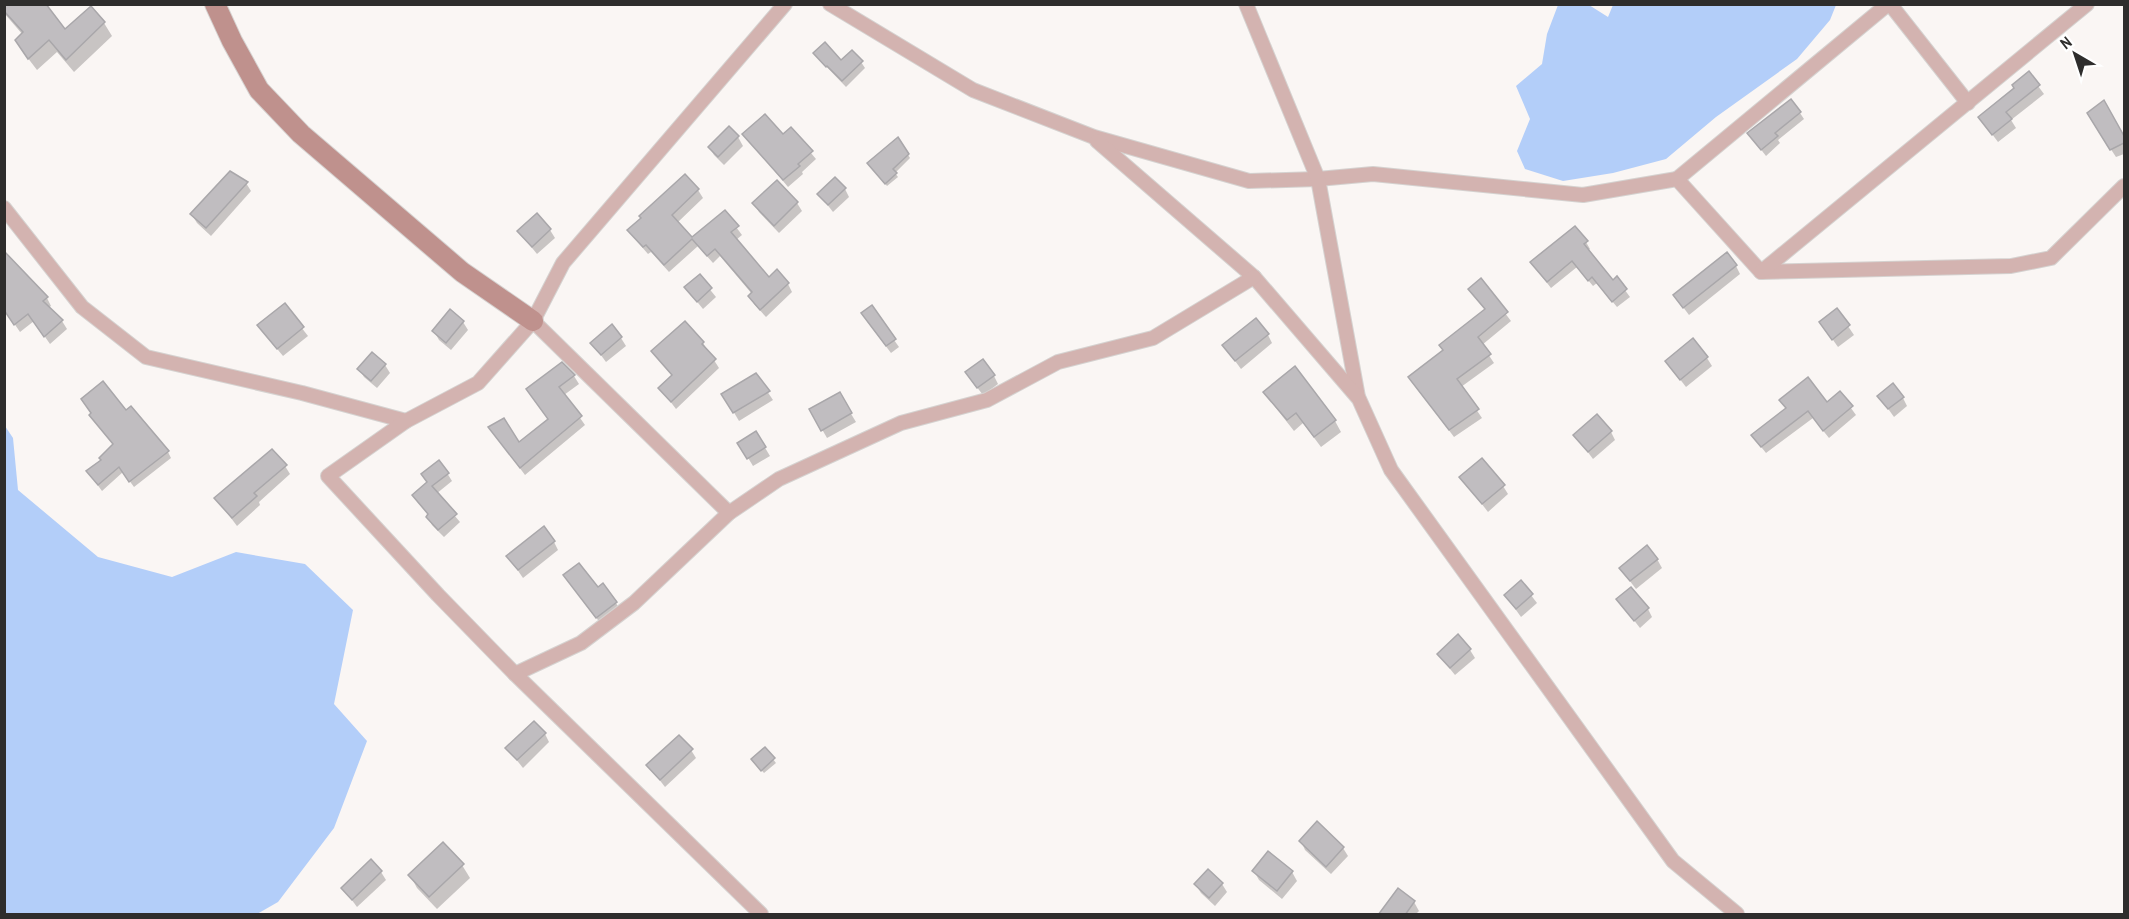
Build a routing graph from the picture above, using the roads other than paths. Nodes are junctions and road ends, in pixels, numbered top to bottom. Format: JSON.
{"nodes":[{"id":1,"x":215,"y":4,"type":"edge"},
{"id":2,"x":785,"y":4,"type":"edge"},
{"id":3,"x":830,"y":4,"type":"edge"},
{"id":4,"x":1246,"y":4,"type":"edge"},
{"id":5,"x":1889,"y":4,"type":"edge"},
{"id":6,"x":2087,"y":4,"type":"edge"},
{"id":7,"x":1968,"y":103,"type":"junction"},
{"id":8,"x":1094,"y":137,"type":"junction"},
{"id":9,"x":1318,"y":179,"type":"junction"},
{"id":10,"x":1677,"y":179,"type":"junction"},
{"id":11,"x":2124,"y":186,"type":"edge"},
{"id":12,"x":4,"y":208,"type":"edge"},
{"id":13,"x":1761,"y":272,"type":"junction"},
{"id":14,"x":1254,"y":277,"type":"junction"},
{"id":15,"x":533,"y":321,"type":"junction"},
{"id":16,"x":1359,"y":399,"type":"junction"},
{"id":17,"x":406,"y":420,"type":"junction"},
{"id":18,"x":729,"y":513,"type":"junction"},
{"id":19,"x":515,"y":674,"type":"junction"},
{"id":20,"x":761,"y":915,"type":"edge"},
{"id":21,"x":1737,"y":915,"type":"edge"}],
"edges":[{"from":1,"to":15,"type":"street"},
{"from":2,"to":15,"type":"street"},
{"from":3,"to":8,"type":"street"},
{"from":4,"to":9,"type":"street"},
{"from":5,"to":7,"type":"street"},
{"from":5,"to":10,"type":"street"},
{"from":6,"to":7,"type":"street"},
{"from":7,"to":13,"type":"street"},
{"from":8,"to":9,"type":"street"},
{"from":8,"to":14,"type":"street"},
{"from":9,"to":10,"type":"street"},
{"from":9,"to":16,"type":"street"},
{"from":10,"to":13,"type":"street"},
{"from":11,"to":13,"type":"street"},
{"from":12,"to":17,"type":"street"},
{"from":14,"to":16,"type":"street"},
{"from":14,"to":18,"type":"street"},
{"from":15,"to":17,"type":"street"},
{"from":15,"to":18,"type":"street"},
{"from":16,"to":21,"type":"street"},
{"from":17,"to":19,"type":"street"},
{"from":18,"to":19,"type":"street"},
{"from":19,"to":20,"type":"street"}]}
